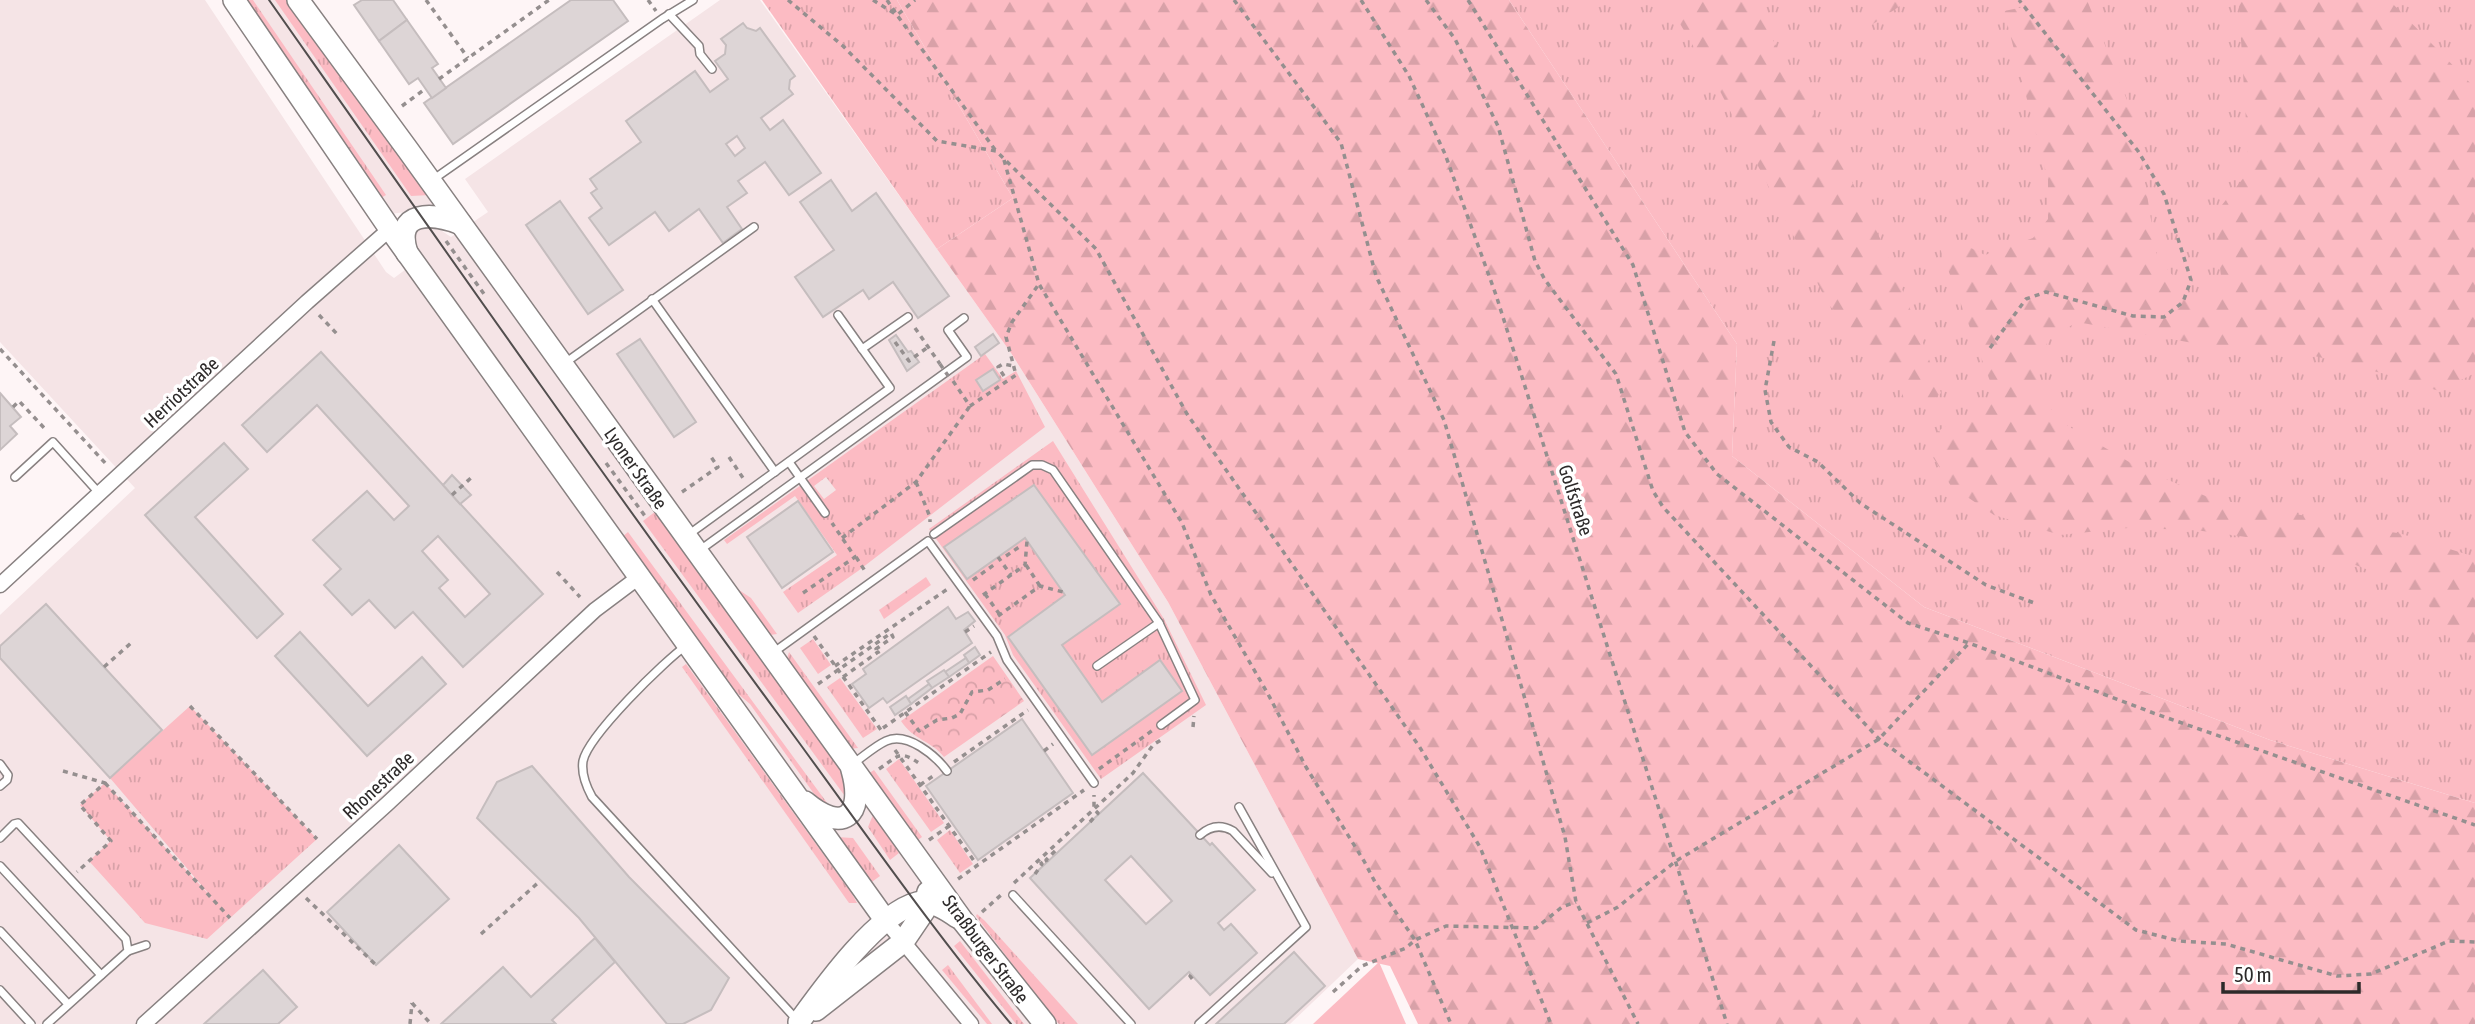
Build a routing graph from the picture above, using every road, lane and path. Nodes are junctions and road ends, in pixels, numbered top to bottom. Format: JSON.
{"nodes":[{"id":1,"x":233,"y":0,"type":"edge"},
{"id":2,"x":298,"y":0,"type":"edge"},
{"id":3,"x":426,"y":0,"type":"edge"},
{"id":4,"x":549,"y":0,"type":"edge"},
{"id":5,"x":693,"y":0,"type":"edge"},
{"id":6,"x":788,"y":0,"type":"edge"},
{"id":7,"x":873,"y":0,"type":"edge"},
{"id":8,"x":887,"y":0,"type":"edge"},
{"id":9,"x":915,"y":0,"type":"edge"},
{"id":10,"x":1234,"y":0,"type":"edge"},
{"id":11,"x":1361,"y":0,"type":"edge"},
{"id":12,"x":1426,"y":0,"type":"edge"},
{"id":13,"x":1468,"y":0,"type":"edge"},
{"id":14,"x":2018,"y":0,"type":"edge"},
{"id":15,"x":541,"y":2,"type":"edge"},
{"id":16,"x":669,"y":13,"type":"junction"},
{"id":17,"x":897,"y":15,"type":"junction"},
{"id":18,"x":468,"y":58,"type":"junction"},
{"id":19,"x":712,"y":69,"type":"dead end"},
{"id":20,"x":439,"y":79,"type":"dead end"},
{"id":21,"x":425,"y":89,"type":"dead end"},
{"id":22,"x":402,"y":106,"type":"dead end"},
{"id":23,"x":996,"y":151,"type":"junction"},
{"id":24,"x":1004,"y":158,"type":"junction"},
{"id":25,"x":431,"y":181,"type":"junction"},
{"id":26,"x":461,"y":224,"type":"junction"},
{"id":27,"x":754,"y":227,"type":"dead end"},
{"id":28,"x":390,"y":229,"type":"junction"},
{"id":29,"x":445,"y":239,"type":"dead end"},
{"id":30,"x":407,"y":253,"type":"junction"},
{"id":31,"x":1039,"y":284,"type":"junction"},
{"id":32,"x":484,"y":295,"type":"dead end"},
{"id":33,"x":652,"y":299,"type":"junction"},
{"id":34,"x":319,"y":315,"type":"dead end"},
{"id":35,"x":838,"y":315,"type":"dead end"},
{"id":36,"x":908,"y":317,"type":"joint"},
{"id":37,"x":964,"y":318,"type":"dead end"},
{"id":38,"x":888,"y":331,"type":"junction"},
{"id":39,"x":338,"y":335,"type":"dead end"},
{"id":40,"x":1774,"y":341,"type":"dead end"},
{"id":41,"x":928,"y":347,"type":"junction"},
{"id":42,"x":1990,"y":348,"type":"dead end"},
{"id":43,"x":0,"y":349,"type":"edge"},
{"id":44,"x":862,"y":349,"type":"junction"},
{"id":45,"x":936,"y":357,"type":"dead end"},
{"id":46,"x":940,"y":364,"type":"dead end"},
{"id":47,"x":563,"y":365,"type":"junction"},
{"id":48,"x":1014,"y":366,"type":"junction"},
{"id":49,"x":1004,"y":376,"type":"dead end"},
{"id":50,"x":951,"y":380,"type":"dead end"},
{"id":51,"x":956,"y":386,"type":"dead end"},
{"id":52,"x":970,"y":406,"type":"junction"},
{"id":53,"x":13,"y":407,"type":"dead end"},
{"id":54,"x":53,"y":442,"type":"junction"},
{"id":55,"x":711,"y":457,"type":"dead end"},
{"id":56,"x":729,"y":457,"type":"dead end"},
{"id":57,"x":789,"y":462,"type":"junction"},
{"id":58,"x":606,"y":463,"type":"dead end"},
{"id":59,"x":775,"y":472,"type":"junction"},
{"id":60,"x":750,"y":473,"type":"dead end"},
{"id":61,"x":15,"y":477,"type":"dead end"},
{"id":62,"x":118,"y":477,"type":"junction"},
{"id":63,"x":472,"y":477,"type":"dead end"},
{"id":64,"x":800,"y":478,"type":"junction"},
{"id":65,"x":916,"y":482,"type":"junction"},
{"id":66,"x":682,"y":492,"type":"dead end"},
{"id":67,"x":100,"y":494,"type":"junction"},
{"id":68,"x":452,"y":495,"type":"dead end"},
{"id":69,"x":825,"y":513,"type":"joint"},
{"id":70,"x":645,"y":516,"type":"dead end"},
{"id":71,"x":930,"y":517,"type":"dead end"},
{"id":72,"x":934,"y":534,"type":"dead end"},
{"id":73,"x":842,"y":538,"type":"junction"},
{"id":74,"x":1027,"y":541,"type":"dead end"},
{"id":75,"x":691,"y":545,"type":"junction"},
{"id":76,"x":1022,"y":545,"type":"dead end"},
{"id":77,"x":855,"y":556,"type":"junction"},
{"id":78,"x":1006,"y":556,"type":"dead end"},
{"id":79,"x":998,"y":557,"type":"dead end"},
{"id":80,"x":995,"y":564,"type":"dead end"},
{"id":81,"x":1026,"y":565,"type":"junction"},
{"id":82,"x":863,"y":567,"type":"dead end"},
{"id":83,"x":557,"y":572,"type":"dead end"},
{"id":84,"x":1011,"y":575,"type":"junction"},
{"id":85,"x":639,"y":577,"type":"junction"},
{"id":86,"x":972,"y":580,"type":"dead end"},
{"id":87,"x":958,"y":582,"type":"junction"},
{"id":88,"x":0,"y":585,"type":"edge"},
{"id":89,"x":1040,"y":586,"type":"junction"},
{"id":90,"x":1063,"y":592,"type":"dead end"},
{"id":91,"x":803,"y":593,"type":"dead end"},
{"id":92,"x":985,"y":594,"type":"junction"},
{"id":93,"x":580,"y":597,"type":"dead end"},
{"id":94,"x":973,"y":603,"type":"junction"},
{"id":95,"x":2037,"y":604,"type":"dead end"},
{"id":96,"x":1000,"y":615,"type":"junction"},
{"id":97,"x":1159,"y":622,"type":"junction"},
{"id":98,"x":988,"y":623,"type":"junction"},
{"id":99,"x":972,"y":627,"type":"dead end"},
{"id":100,"x":965,"y":632,"type":"dead end"},
{"id":101,"x":131,"y":643,"type":"dead end"},
{"id":102,"x":1969,"y":643,"type":"junction"},
{"id":103,"x":687,"y":644,"type":"junction"},
{"id":104,"x":1001,"y":645,"type":"junction"},
{"id":105,"x":770,"y":655,"type":"junction"},
{"id":106,"x":835,"y":666,"type":"dead end"},
{"id":107,"x":1097,"y":666,"type":"dead end"},
{"id":108,"x":104,"y":667,"type":"dead end"},
{"id":109,"x":1016,"y":672,"type":"junction"},
{"id":110,"x":843,"y":677,"type":"dead end"},
{"id":111,"x":818,"y":684,"type":"dead end"},
{"id":112,"x":1038,"y":704,"type":"junction"},
{"id":113,"x":190,"y":706,"type":"dead end"},
{"id":114,"x":905,"y":712,"type":"junction"},
{"id":115,"x":1194,"y":716,"type":"dead end"},
{"id":116,"x":1184,"y":723,"type":"dead end"},
{"id":117,"x":1161,"y":724,"type":"joint"},
{"id":118,"x":1174,"y":731,"type":"dead end"},
{"id":119,"x":871,"y":736,"type":"dead end"},
{"id":120,"x":1879,"y":739,"type":"junction"},
{"id":121,"x":0,"y":764,"type":"edge"},
{"id":122,"x":850,"y":765,"type":"junction"},
{"id":123,"x":879,"y":769,"type":"dead end"},
{"id":124,"x":946,"y":770,"type":"junction"},
{"id":125,"x":63,"y":771,"type":"dead end"},
{"id":126,"x":934,"y":776,"type":"junction"},
{"id":127,"x":1091,"y":779,"type":"joint"},
{"id":128,"x":105,"y":783,"type":"junction"},
{"id":129,"x":786,"y":784,"type":"junction"},
{"id":130,"x":920,"y":785,"type":"dead end"},
{"id":131,"x":0,"y":786,"type":"edge"},
{"id":132,"x":1079,"y":793,"type":"dead end"},
{"id":133,"x":1239,"y":807,"type":"dead end"},
{"id":134,"x":1094,"y":808,"type":"junction"},
{"id":135,"x":1090,"y":822,"type":"dead end"},
{"id":136,"x":952,"y":824,"type":"dead end"},
{"id":137,"x":2475,"y":825,"type":"edge"},
{"id":138,"x":1200,"y":835,"type":"dead end"},
{"id":139,"x":0,"y":838,"type":"edge"},
{"id":140,"x":317,"y":839,"type":"dead end"},
{"id":141,"x":929,"y":840,"type":"dead end"},
{"id":142,"x":1053,"y":847,"type":"junction"},
{"id":143,"x":969,"y":853,"type":"dead end"},
{"id":144,"x":1039,"y":860,"type":"junction"},
{"id":145,"x":1676,"y":861,"type":"junction"},
{"id":146,"x":1047,"y":862,"type":"dead end"},
{"id":147,"x":977,"y":865,"type":"junction"},
{"id":148,"x":0,"y":866,"type":"edge"},
{"id":149,"x":929,"y":872,"type":"junction"},
{"id":150,"x":1034,"y":874,"type":"dead end"},
{"id":151,"x":70,"y":879,"type":"junction"},
{"id":152,"x":958,"y":879,"type":"dead end"},
{"id":153,"x":540,"y":881,"type":"dead end"},
{"id":154,"x":1280,"y":881,"type":"junction"},
{"id":155,"x":1013,"y":895,"type":"dead end"},
{"id":156,"x":306,"y":898,"type":"dead end"},
{"id":157,"x":926,"y":902,"type":"junction"},
{"id":158,"x":1576,"y":902,"type":"junction"},
{"id":159,"x":982,"y":912,"type":"dead end"},
{"id":160,"x":230,"y":918,"type":"dead end"},
{"id":161,"x":961,"y":920,"type":"junction"},
{"id":162,"x":886,"y":922,"type":"junction"},
{"id":163,"x":1587,"y":923,"type":"junction"},
{"id":164,"x":1512,"y":928,"type":"junction"},
{"id":165,"x":0,"y":931,"type":"edge"},
{"id":166,"x":481,"y":933,"type":"dead end"},
{"id":167,"x":1415,"y":940,"type":"junction"},
{"id":168,"x":902,"y":942,"type":"junction"},
{"id":169,"x":2475,"y":942,"type":"edge"},
{"id":170,"x":146,"y":945,"type":"dead end"},
{"id":171,"x":128,"y":951,"type":"junction"},
{"id":172,"x":376,"y":965,"type":"dead end"},
{"id":173,"x":101,"y":975,"type":"junction"},
{"id":174,"x":1191,"y":975,"type":"dead end"},
{"id":175,"x":1194,"y":981,"type":"dead end"},
{"id":176,"x":0,"y":990,"type":"edge"},
{"id":177,"x":1333,"y":992,"type":"dead end"},
{"id":178,"x":68,"y":1004,"type":"junction"},
{"id":179,"x":798,"y":1023,"type":"edge"},
{"id":180,"x":31,"y":1024,"type":"edge"},
{"id":181,"x":47,"y":1024,"type":"edge"},
{"id":182,"x":144,"y":1024,"type":"edge"},
{"id":183,"x":410,"y":1024,"type":"edge"},
{"id":184,"x":431,"y":1024,"type":"edge"},
{"id":185,"x":971,"y":1024,"type":"edge"},
{"id":186,"x":1045,"y":1024,"type":"edge"},
{"id":187,"x":1131,"y":1024,"type":"edge"},
{"id":188,"x":1199,"y":1024,"type":"edge"},
{"id":189,"x":1451,"y":1024,"type":"edge"},
{"id":190,"x":1551,"y":1024,"type":"edge"},
{"id":191,"x":1638,"y":1024,"type":"edge"},
{"id":192,"x":1727,"y":1024,"type":"edge"}],
"edges":[{"from":1,"to":28,"type":"main road"},
{"from":2,"to":25,"type":"main road","name":"Lyoner Straße"},
{"from":3,"to":18,"type":"path"},
{"from":4,"to":15,"type":"path"},
{"from":5,"to":16,"type":"lane"},
{"from":6,"to":23,"type":"path"},
{"from":7,"to":17,"type":"path"},
{"from":8,"to":17,"type":"path"},
{"from":9,"to":17,"type":"path"},
{"from":10,"to":158,"type":"path"},
{"from":11,"to":145,"type":"path","name":"Golfstraße"},
{"from":12,"to":120,"type":"path"},
{"from":13,"to":102,"type":"path"},
{"from":14,"to":42,"type":"path"},
{"from":15,"to":18,"type":"path"},
{"from":16,"to":19,"type":"lane"},
{"from":16,"to":25,"type":"lane"},
{"from":17,"to":23,"type":"path"},
{"from":18,"to":20,"type":"path"},
{"from":21,"to":22,"type":"path"},
{"from":23,"to":24,"type":"path"},
{"from":24,"to":31,"type":"path"},
{"from":24,"to":164,"type":"path"},
{"from":25,"to":26,"type":"main road","name":"Lyoner Straße"},
{"from":26,"to":30,"type":"main road"},
{"from":26,"to":47,"type":"main road","name":"Lyoner Straße"},
{"from":27,"to":33,"type":"lane"},
{"from":28,"to":30,"type":"main road"},
{"from":28,"to":62,"type":"street","name":"Herriotstraße"},
{"from":29,"to":32,"type":"path"},
{"from":30,"to":85,"type":"main road"},
{"from":31,"to":48,"type":"path"},
{"from":31,"to":167,"type":"path"},
{"from":33,"to":47,"type":"lane"},
{"from":33,"to":59,"type":"lane"},
{"from":34,"to":39,"type":"path"},
{"from":35,"to":44,"type":"lane"},
{"from":36,"to":38,"type":"lane"},
{"from":36,"to":41,"type":"path"},
{"from":37,"to":64,"type":"lane"},
{"from":38,"to":41,"type":"path"},
{"from":38,"to":44,"type":"lane"},
{"from":40,"to":95,"type":"path"},
{"from":41,"to":45,"type":"path"},
{"from":43,"to":62,"type":"path"},
{"from":44,"to":57,"type":"lane"},
{"from":46,"to":50,"type":"path","bridge":true},
{"from":47,"to":75,"type":"main road","name":"Lyoner Straße"},
{"from":48,"to":49,"type":"path"},
{"from":48,"to":52,"type":"path"},
{"from":51,"to":52,"type":"path"},
{"from":52,"to":65,"type":"path"},
{"from":53,"to":54,"type":"path"},
{"from":54,"to":61,"type":"lane"},
{"from":54,"to":67,"type":"lane"},
{"from":55,"to":66,"type":"path"},
{"from":56,"to":60,"type":"path"},
{"from":57,"to":59,"type":"lane"},
{"from":57,"to":64,"type":"lane"},
{"from":58,"to":70,"type":"path"},
{"from":59,"to":75,"type":"lane"},
{"from":62,"to":67,"type":"street","name":"Herriotstraße"},
{"from":63,"to":68,"type":"path"},
{"from":64,"to":69,"type":"lane"},
{"from":64,"to":75,"type":"lane"},
{"from":65,"to":71,"type":"path"},
{"from":65,"to":73,"type":"path"},
{"from":67,"to":88,"type":"street","name":"Herriotstraße"},
{"from":69,"to":73,"type":"path"},
{"from":72,"to":97,"type":"lane"},
{"from":73,"to":77,"type":"path"},
{"from":74,"to":81,"type":"path"},
{"from":75,"to":105,"type":"main road","name":"Lyoner Straße"},
{"from":76,"to":78,"type":"path"},
{"from":77,"to":82,"type":"path"},
{"from":77,"to":91,"type":"path"},
{"from":79,"to":84,"type":"path"},
{"from":80,"to":86,"type":"path"},
{"from":81,"to":84,"type":"path"},
{"from":81,"to":89,"type":"path"},
{"from":83,"to":93,"type":"path"},
{"from":84,"to":92,"type":"path"},
{"from":85,"to":103,"type":"main road"},
{"from":85,"to":182,"type":"street","name":"Rhonestraße"},
{"from":87,"to":94,"type":"lane"},
{"from":87,"to":105,"type":"lane"},
{"from":87,"to":106,"type":"path"},
{"from":89,"to":90,"type":"path"},
{"from":89,"to":96,"type":"path"},
{"from":92,"to":94,"type":"path"},
{"from":92,"to":96,"type":"path"},
{"from":94,"to":98,"type":"lane"},
{"from":96,"to":98,"type":"path"},
{"from":97,"to":107,"type":"lane"},
{"from":97,"to":117,"type":"lane"},
{"from":98,"to":104,"type":"lane"},
{"from":99,"to":100,"type":"path"},
{"from":101,"to":108,"type":"path"},
{"from":102,"to":120,"type":"path"},
{"from":102,"to":137,"type":"path"},
{"from":103,"to":129,"type":"main road"},
{"from":103,"to":179,"type":"lane"},
{"from":104,"to":109,"type":"lane"},
{"from":104,"to":114,"type":"path"},
{"from":105,"to":122,"type":"main road","name":"Lyoner Straße"},
{"from":109,"to":112,"type":"lane"},
{"from":109,"to":114,"type":"path"},
{"from":110,"to":111,"type":"path"},
{"from":112,"to":124,"type":"path"},
{"from":112,"to":127,"type":"lane"},
{"from":113,"to":140,"type":"path"},
{"from":114,"to":119,"type":"path"},
{"from":115,"to":116,"type":"path"},
{"from":117,"to":127,"type":"path"},
{"from":118,"to":134,"type":"path"},
{"from":120,"to":145,"type":"path"},
{"from":120,"to":169,"type":"path"},
{"from":121,"to":131,"type":"lane"},
{"from":122,"to":124,"type":"lane"},
{"from":122,"to":129,"type":"main road"},
{"from":122,"to":149,"type":"main road","name":"Lyoner Straße"},
{"from":123,"to":126,"type":"path"},
{"from":124,"to":126,"type":"path"},
{"from":125,"to":128,"type":"path"},
{"from":126,"to":130,"type":"path"},
{"from":128,"to":151,"type":"path"},
{"from":128,"to":160,"type":"path"},
{"from":129,"to":162,"type":"main road"},
{"from":132,"to":147,"type":"path"},
{"from":133,"to":154,"type":"lane"},
{"from":134,"to":135,"type":"path"},
{"from":134,"to":142,"type":"path"},
{"from":136,"to":141,"type":"path"},
{"from":138,"to":154,"type":"lane"},
{"from":139,"to":151,"type":"lane"},
{"from":142,"to":144,"type":"path"},
{"from":142,"to":146,"type":"path"},
{"from":143,"to":147,"type":"path"},
{"from":144,"to":150,"type":"path"},
{"from":144,"to":159,"type":"path"},
{"from":145,"to":163,"type":"path"},
{"from":145,"to":192,"type":"path","name":"Golfstraße"},
{"from":147,"to":152,"type":"path"},
{"from":148,"to":173,"type":"lane"},
{"from":149,"to":157,"type":"main road"},
{"from":149,"to":161,"type":"main road","name":"Straßburger Straße"},
{"from":151,"to":171,"type":"lane"},
{"from":153,"to":166,"type":"path"},
{"from":154,"to":188,"type":"lane"},
{"from":155,"to":187,"type":"lane"},
{"from":156,"to":172,"type":"path"},
{"from":157,"to":161,"type":"main road"},
{"from":157,"to":162,"type":"main road"},
{"from":157,"to":168,"type":"main road"},
{"from":158,"to":163,"type":"path"},
{"from":158,"to":164,"type":"path"},
{"from":161,"to":186,"type":"main road","name":"Straßburger Straße"},
{"from":162,"to":168,"type":"street"},
{"from":162,"to":179,"type":"main road"},
{"from":163,"to":191,"type":"path"},
{"from":164,"to":167,"type":"path"},
{"from":164,"to":190,"type":"path"},
{"from":165,"to":178,"type":"lane"},
{"from":167,"to":177,"type":"path"},
{"from":167,"to":189,"type":"path"},
{"from":168,"to":179,"type":"main road"},
{"from":168,"to":185,"type":"street"},
{"from":170,"to":171,"type":"lane"},
{"from":171,"to":173,"type":"lane"},
{"from":173,"to":178,"type":"lane"},
{"from":174,"to":175,"type":"path"},
{"from":176,"to":180,"type":"lane"},
{"from":178,"to":181,"type":"lane"},
{"from":183,"to":184,"type":"path"}]}
